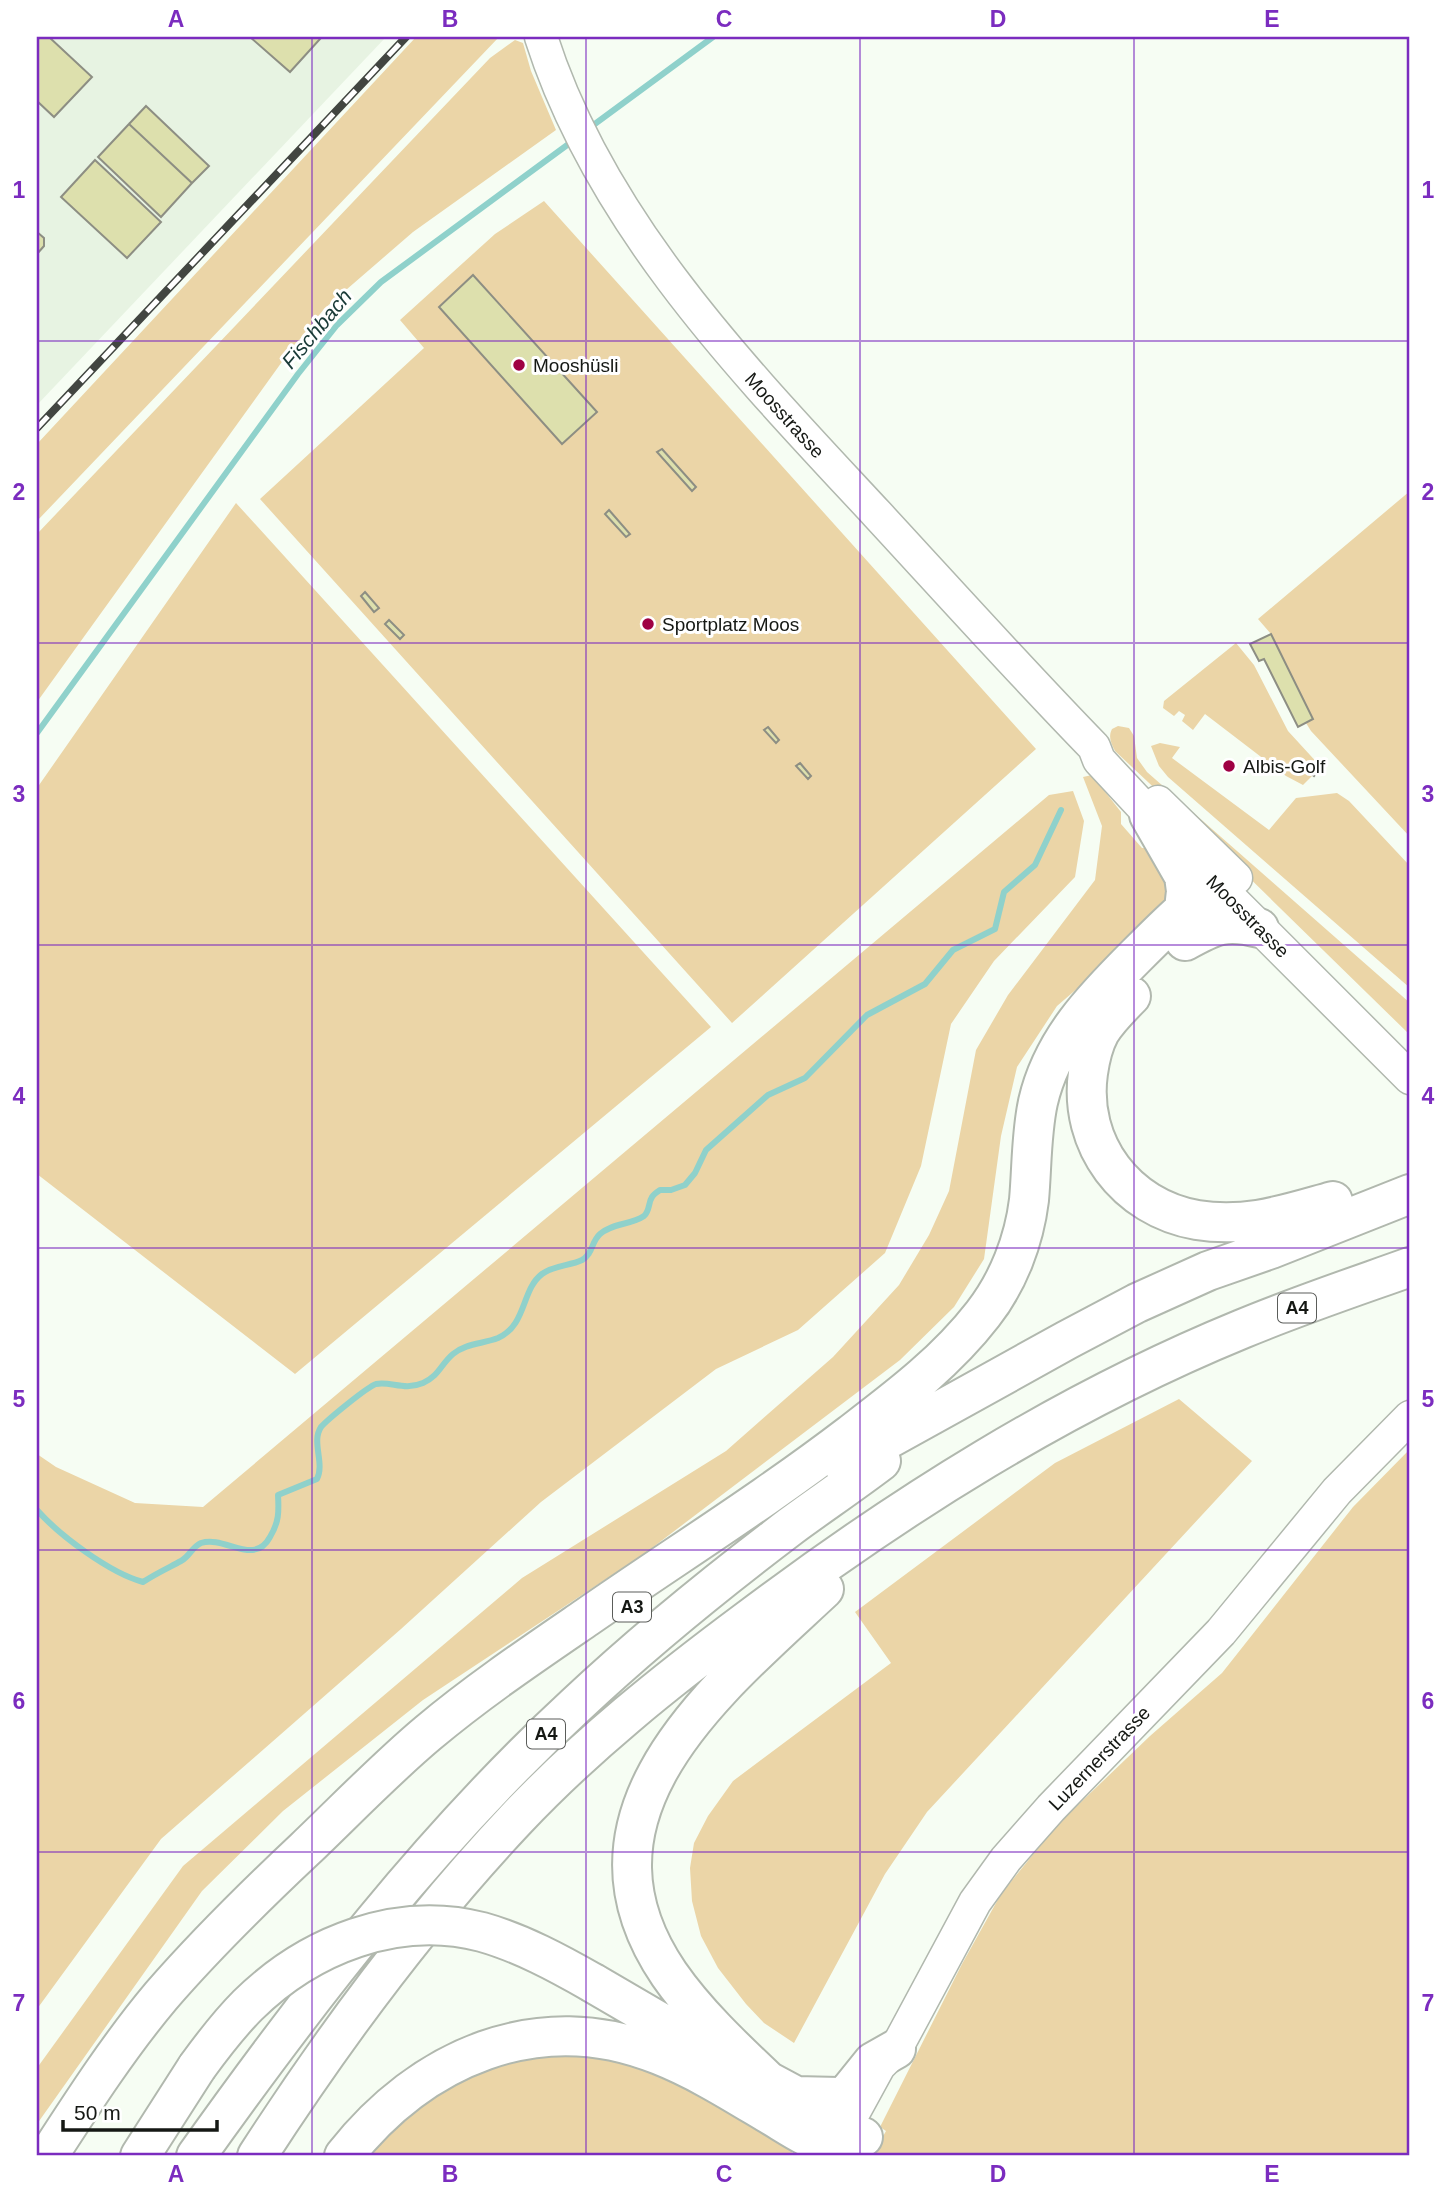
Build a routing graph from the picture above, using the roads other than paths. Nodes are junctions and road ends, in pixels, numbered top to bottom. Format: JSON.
{"nodes":[{"id":1,"x":541,"y":37,"type":"edge"},
{"id":2,"x":1094,"y":747,"type":"junction"},
{"id":3,"x":1149,"y":815,"type":"junction"},
{"id":4,"x":1224,"y":884,"type":"junction"},
{"id":5,"x":1184,"y":925,"type":"junction"},
{"id":6,"x":1259,"y":928,"type":"junction"},
{"id":7,"x":1410,"y":1051,"type":"edge"},
{"id":8,"x":1410,"y":1078,"type":"edge"},
{"id":9,"x":1410,"y":1176,"type":"edge"},
{"id":10,"x":1410,"y":1194,"type":"edge"},
{"id":11,"x":1410,"y":1267,"type":"edge"},
{"id":12,"x":976,"y":1391,"type":"junction"},
{"id":13,"x":1410,"y":1417,"type":"edge"},
{"id":14,"x":990,"y":1455,"type":"junction"},
{"id":15,"x":306,"y":1848,"type":"junction"},
{"id":16,"x":896,"y":2049,"type":"junction"},
{"id":17,"x":781,"y":2088,"type":"junction"},
{"id":18,"x":836,"y":2147,"type":"edge"},
{"id":19,"x":48,"y":2156,"type":"edge"},
{"id":20,"x":140,"y":2156,"type":"edge"},
{"id":21,"x":196,"y":2156,"type":"edge"},
{"id":22,"x":257,"y":2156,"type":"edge"},
{"id":23,"x":344,"y":2156,"type":"edge"}],
"edges":[{"from":1,"to":2,"type":"main road","name":"Moosstrasse"},
{"from":2,"to":3,"type":"main road","name":"Moosstrasse"},
{"from":2,"to":4,"type":"main road","name":"Moosstrasse"},
{"from":3,"to":4,"type":"main road","name":"Moosstrasse"},
{"from":3,"to":5,"type":"highway"},
{"from":4,"to":5,"type":"highway"},
{"from":4,"to":6,"type":"main road","name":"Moosstrasse"},
{"from":4,"to":7,"type":"main road","name":"Moosstrasse"},
{"from":5,"to":6,"type":"highway"},
{"from":5,"to":9,"type":"highway"},
{"from":5,"to":15,"type":"highway"},
{"from":6,"to":8,"type":"main road","name":"Moosstrasse"},
{"from":10,"to":12,"type":"highway","number":"A4"},
{"from":11,"to":14,"type":"highway","number":"A4"},
{"from":12,"to":15,"type":"highway","number":"A3"},
{"from":12,"to":21,"type":"highway","number":"A4"},
{"from":13,"to":16,"type":"main road","name":"Luzernerstrasse"},
{"from":14,"to":17,"type":"highway"},
{"from":14,"to":22,"type":"highway","number":"A4"},
{"from":15,"to":19,"type":"highway","number":"A3"},
{"from":16,"to":17,"type":"highway"},
{"from":16,"to":18,"type":"main road","name":"Luzernerstrasse"},
{"from":17,"to":18,"type":"highway"},
{"from":17,"to":20,"type":"highway","bridge":true},
{"from":18,"to":23,"type":"highway"}]}
